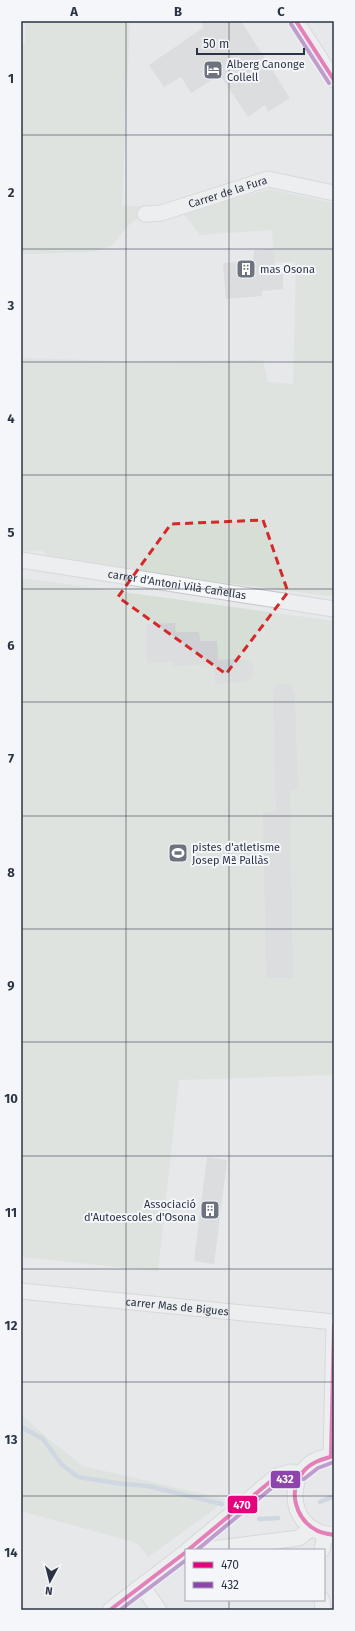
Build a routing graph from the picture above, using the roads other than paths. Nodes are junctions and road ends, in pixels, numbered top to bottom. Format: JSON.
{"nodes":[{"id":1,"x":296,"y":21,"type":"edge"},
{"id":2,"x":334,"y":80,"type":"edge"},
{"id":3,"x":334,"y":193,"type":"edge"},
{"id":4,"x":145,"y":214,"type":"dead end"},
{"id":5,"x":21,"y":560,"type":"edge"},
{"id":6,"x":334,"y":609,"type":"edge"},
{"id":7,"x":21,"y":1291,"type":"edge"},
{"id":8,"x":334,"y":1322,"type":"edge"},
{"id":9,"x":334,"y":1326,"type":"edge"},
{"id":10,"x":332,"y":1457,"type":"edge"},
{"id":11,"x":302,"y":1473,"type":"junction"},
{"id":12,"x":312,"y":1528,"type":"junction"},
{"id":13,"x":330,"y":1535,"type":"edge"},
{"id":14,"x":191,"y":1549,"type":"edge"},
{"id":15,"x":211,"y":1549,"type":"edge"},
{"id":16,"x":323,"y":1549,"type":"edge"},
{"id":17,"x":185,"y":1554,"type":"edge"},
{"id":18,"x":142,"y":1586,"type":"junction"},
{"id":19,"x":110,"y":1610,"type":"edge"},
{"id":20,"x":159,"y":1610,"type":"edge"}],
"edges":[{"from":1,"to":2,"type":"street"},
{"from":3,"to":4,"type":"street","name":"Carrer de la Fura"},
{"from":5,"to":6,"type":"street","name":"carrer d'Antoni Vilà Cañellas"},
{"from":7,"to":8,"type":"street","name":"carrer Mas de Bigues"},
{"from":9,"to":10,"type":"street"},
{"from":10,"to":11,"type":"street"},
{"from":11,"to":12,"type":"street"},
{"from":11,"to":14,"type":"street"},
{"from":12,"to":13,"type":"street"},
{"from":12,"to":15,"type":"street"},
{"from":13,"to":16,"type":"street"},
{"from":17,"to":18,"type":"street"},
{"from":18,"to":19,"type":"street"},
{"from":18,"to":20,"type":"street"}]}
